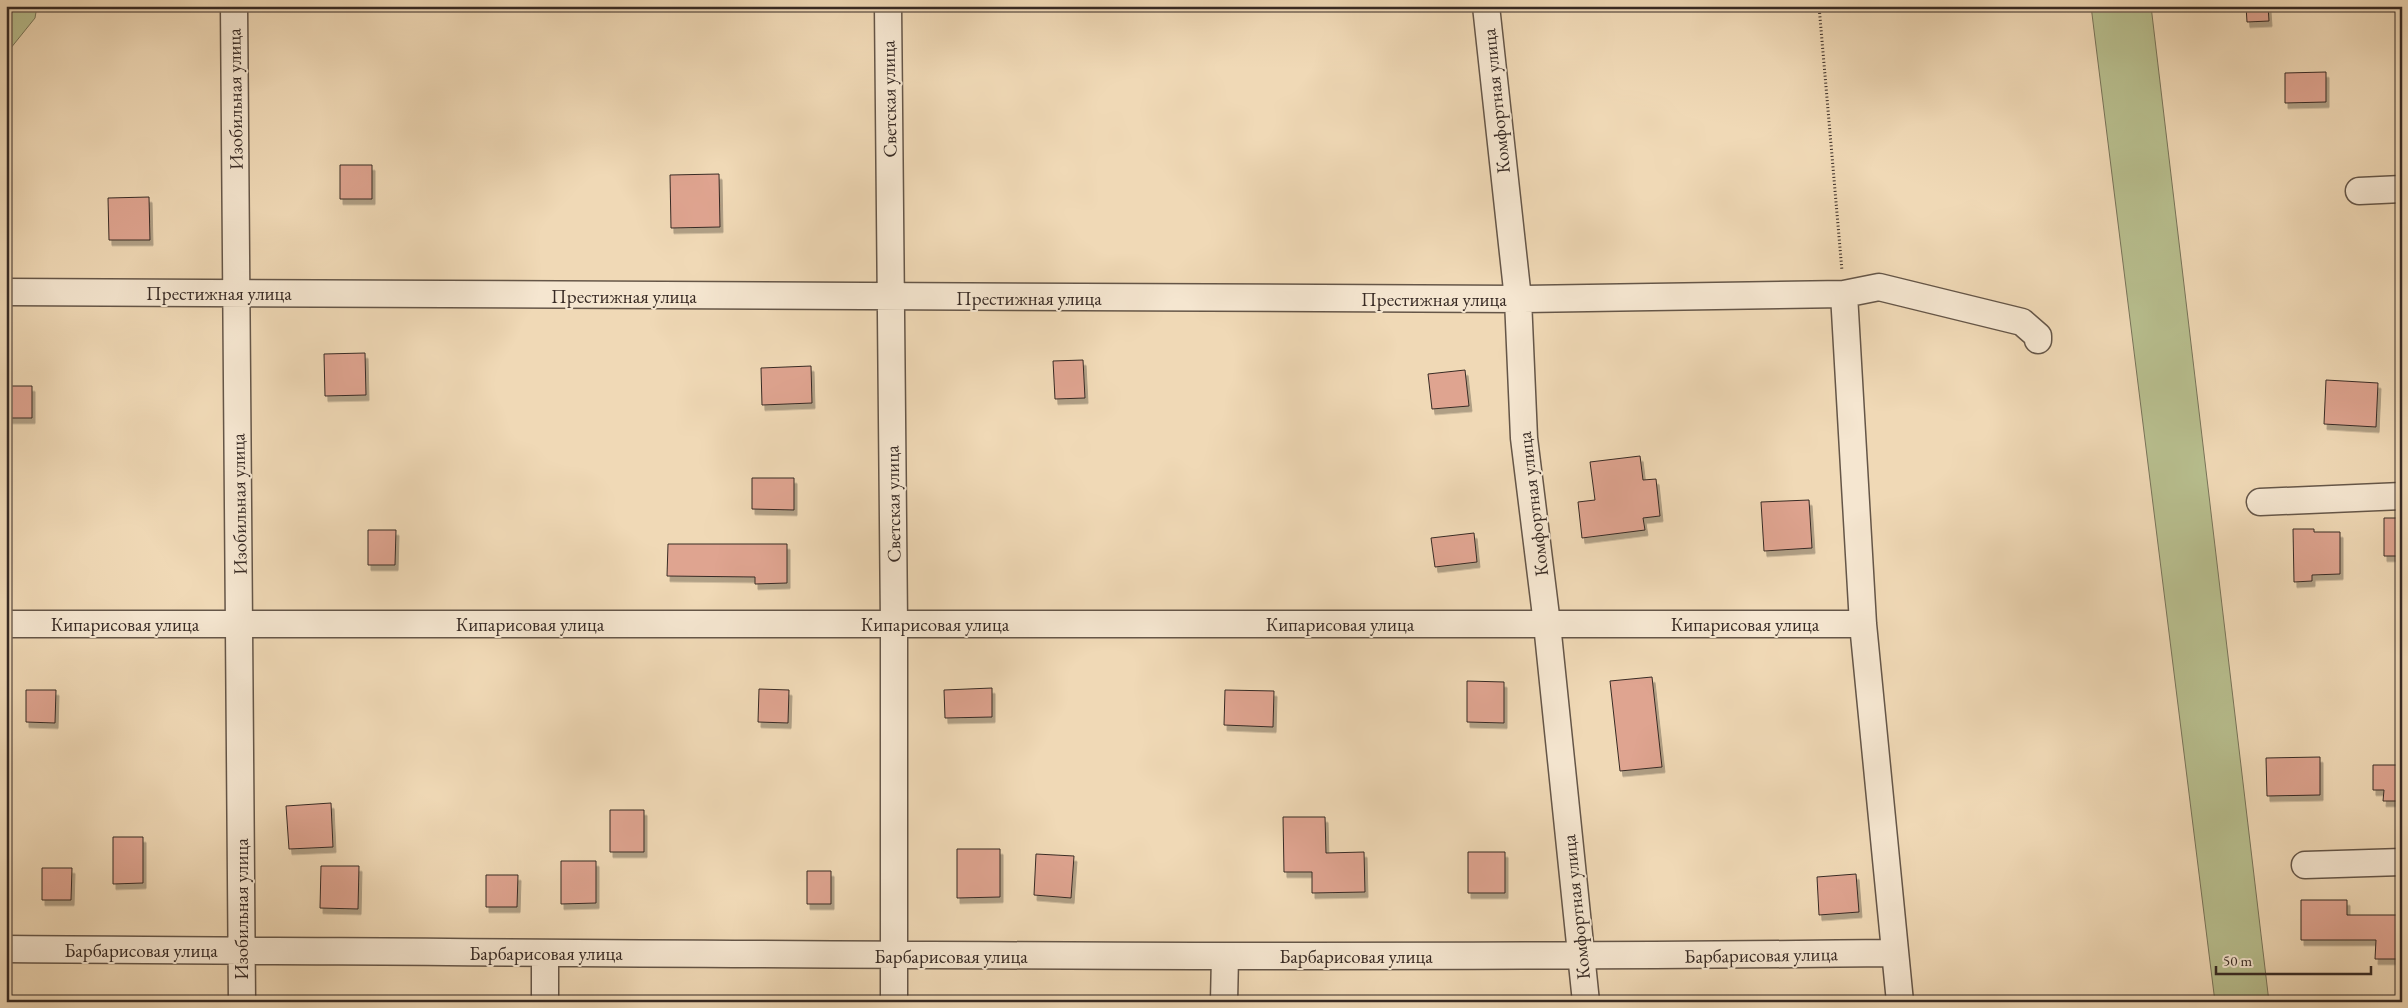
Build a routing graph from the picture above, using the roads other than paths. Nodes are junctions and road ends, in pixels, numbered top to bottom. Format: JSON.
{"nodes":[{"id":1,"x":234,"y":6,"type":"edge"},
{"id":2,"x":888,"y":6,"type":"edge"},
{"id":3,"x":1486,"y":6,"type":"edge"},
{"id":4,"x":2402,"y":189,"type":"edge"},
{"id":5,"x":2359,"y":191,"type":"dead end"},
{"id":6,"x":6,"y":292,"type":"edge"},
{"id":7,"x":237,"y":293,"type":"junction"},
{"id":8,"x":1844,"y":294,"type":"junction"},
{"id":9,"x":891,"y":297,"type":"junction"},
{"id":10,"x":1518,"y":299,"type":"junction"},
{"id":11,"x":2038,"y":340,"type":"dead end"},
{"id":12,"x":2402,"y":496,"type":"edge"},
{"id":13,"x":2260,"y":502,"type":"dead end"},
{"id":14,"x":6,"y":624,"type":"edge"},
{"id":15,"x":240,"y":624,"type":"junction"},
{"id":16,"x":894,"y":624,"type":"junction"},
{"id":17,"x":1548,"y":624,"type":"junction"},
{"id":18,"x":1863,"y":624,"type":"junction"},
{"id":19,"x":2402,"y":862,"type":"edge"},
{"id":20,"x":2306,"y":865,"type":"dead end"},
{"id":21,"x":6,"y":949,"type":"edge"},
{"id":22,"x":242,"y":950,"type":"junction"},
{"id":23,"x":545,"y":953,"type":"junction"},
{"id":24,"x":894,"y":956,"type":"junction"},
{"id":25,"x":1225,"y":956,"type":"junction"},
{"id":26,"x":1582,"y":957,"type":"junction"},
{"id":27,"x":1896,"y":959,"type":"junction"},
{"id":28,"x":242,"y":1002,"type":"edge"},
{"id":29,"x":545,"y":1002,"type":"edge"},
{"id":30,"x":894,"y":1002,"type":"edge"},
{"id":31,"x":1224,"y":1002,"type":"edge"},
{"id":32,"x":1586,"y":1002,"type":"edge"},
{"id":33,"x":1900,"y":1002,"type":"edge"},
{"id":34,"x":1919,"y":1002,"type":"edge"}],
"edges":[{"from":1,"to":7,"type":"street","name":"Изобильная улица"},
{"from":2,"to":9,"type":"street","name":"Светская улица"},
{"from":3,"to":10,"type":"street","name":"Комфортная улица"},
{"from":4,"to":5,"type":"street"},
{"from":6,"to":7,"type":"street","name":"Престижная улица"},
{"from":7,"to":9,"type":"street","name":"Престижная улица"},
{"from":7,"to":15,"type":"street","name":"Изобильная улица"},
{"from":8,"to":10,"type":"street","name":"Престижная улица"},
{"from":8,"to":11,"type":"street","name":"Престижная улица"},
{"from":8,"to":18,"type":"street"},
{"from":9,"to":10,"type":"street","name":"Престижная улица"},
{"from":9,"to":16,"type":"street","name":"Светская улица"},
{"from":10,"to":17,"type":"street","name":"Комфортная улица"},
{"from":12,"to":13,"type":"street"},
{"from":14,"to":15,"type":"street","name":"Кипарисовая улица"},
{"from":15,"to":16,"type":"street","name":"Кипарисовая улица"},
{"from":15,"to":22,"type":"street","name":"Изобильная улица"},
{"from":16,"to":17,"type":"street","name":"Кипарисовая улица"},
{"from":16,"to":24,"type":"street","name":"Светская улица"},
{"from":17,"to":18,"type":"street","name":"Кипарисовая улица"},
{"from":17,"to":26,"type":"street","name":"Комфортная улица"},
{"from":18,"to":27,"type":"street"},
{"from":19,"to":20,"type":"street"},
{"from":21,"to":22,"type":"street","name":"Барбарисовая улица"},
{"from":22,"to":23,"type":"street","name":"Барбарисовая улица"},
{"from":22,"to":28,"type":"street","name":"Изобильная улица"},
{"from":23,"to":24,"type":"street","name":"Барбарисовая улица"},
{"from":23,"to":29,"type":"street"},
{"from":24,"to":25,"type":"street","name":"Барбарисовая улица"},
{"from":24,"to":30,"type":"street","name":"Светская улица"},
{"from":25,"to":26,"type":"street","name":"Барбарисовая улица"},
{"from":25,"to":31,"type":"street"},
{"from":26,"to":27,"type":"street","name":"Барбарисовая улица"},
{"from":26,"to":32,"type":"street","name":"Комфортная улица"},
{"from":27,"to":33,"type":"street"},
{"from":27,"to":34,"type":"street"}]}
